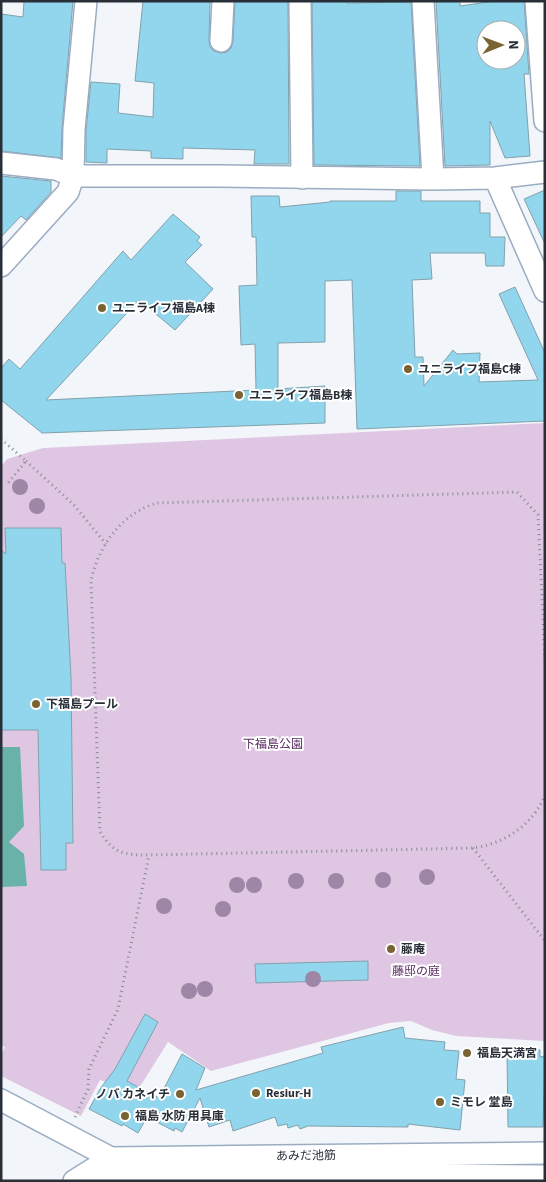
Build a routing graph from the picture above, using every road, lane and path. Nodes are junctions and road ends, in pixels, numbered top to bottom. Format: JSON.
{"nodes":[{"id":1,"x":86,"y":1,"type":"edge"},
{"id":2,"x":223,"y":1,"type":"edge"},
{"id":3,"x":300,"y":1,"type":"edge"},
{"id":4,"x":423,"y":1,"type":"edge"},
{"id":5,"x":536,"y":1,"type":"edge"},
{"id":6,"x":221,"y":42,"type":"dead end"},
{"id":7,"x":545,"y":120,"type":"edge"},
{"id":8,"x":1,"y":163,"type":"edge"},
{"id":9,"x":545,"y":172,"type":"edge"},
{"id":10,"x":73,"y":176,"type":"junction"},
{"id":11,"x":302,"y":178,"type":"junction"},
{"id":12,"x":495,"y":178,"type":"junction"},
{"id":13,"x":433,"y":179,"type":"junction"},
{"id":14,"x":1,"y":266,"type":"edge"},
{"id":15,"x":545,"y":291,"type":"edge"},
{"id":16,"x":1,"y":439,"type":"edge"},
{"id":17,"x":26,"y":461,"type":"junction"},
{"id":18,"x":8,"y":483,"type":"dead end"},
{"id":19,"x":106,"y":544,"type":"junction"},
{"id":20,"x":545,"y":660,"type":"edge"},
{"id":21,"x":545,"y":795,"type":"edge"},
{"id":22,"x":473,"y":848,"type":"junction"},
{"id":23,"x":149,"y":856,"type":"junction"},
{"id":24,"x":545,"y":941,"type":"edge"},
{"id":25,"x":1,"y":1100,"type":"edge"},
{"id":26,"x":74,"y":1119,"type":"dead end"},
{"id":27,"x":545,"y":1153,"type":"edge"},
{"id":28,"x":111,"y":1158,"type":"junction"},
{"id":29,"x":545,"y":1176,"type":"edge"},
{"id":30,"x":142,"y":1177,"type":"edge"},
{"id":31,"x":268,"y":1178,"type":"edge"},
{"id":32,"x":523,"y":1179,"type":"edge"},
{"id":33,"x":74,"y":1181,"type":"edge"},
{"id":34,"x":82,"y":1181,"type":"edge"}],
"edges":[{"from":1,"to":10,"type":"street"},
{"from":2,"to":6,"type":"street"},
{"from":3,"to":11,"type":"street"},
{"from":4,"to":13,"type":"street"},
{"from":5,"to":7,"type":"street"},
{"from":8,"to":10,"type":"street"},
{"from":9,"to":12,"type":"street"},
{"from":10,"to":11,"type":"street"},
{"from":10,"to":14,"type":"street"},
{"from":11,"to":13,"type":"street"},
{"from":12,"to":13,"type":"street"},
{"from":12,"to":15,"type":"street"},
{"from":16,"to":17,"type":"path"},
{"from":17,"to":18,"type":"path"},
{"from":17,"to":19,"type":"path"},
{"from":19,"to":20,"type":"path"},
{"from":19,"to":23,"type":"path"},
{"from":21,"to":22,"type":"path"},
{"from":22,"to":23,"type":"path"},
{"from":22,"to":24,"type":"path"},
{"from":23,"to":26,"type":"path"},
{"from":25,"to":28,"type":"street"},
{"from":27,"to":28,"type":"street","name":"あみだ池筋"},
{"from":28,"to":30,"type":"street"},
{"from":28,"to":33,"type":"street"},
{"from":29,"to":32,"type":"street","name":"あみだ池筋"},
{"from":30,"to":31,"type":"street","name":"あみだ池筋"},
{"from":30,"to":34,"type":"street","name":"あみだ池筋"},
{"from":31,"to":32,"type":"street","name":"あみだ池筋"}]}
